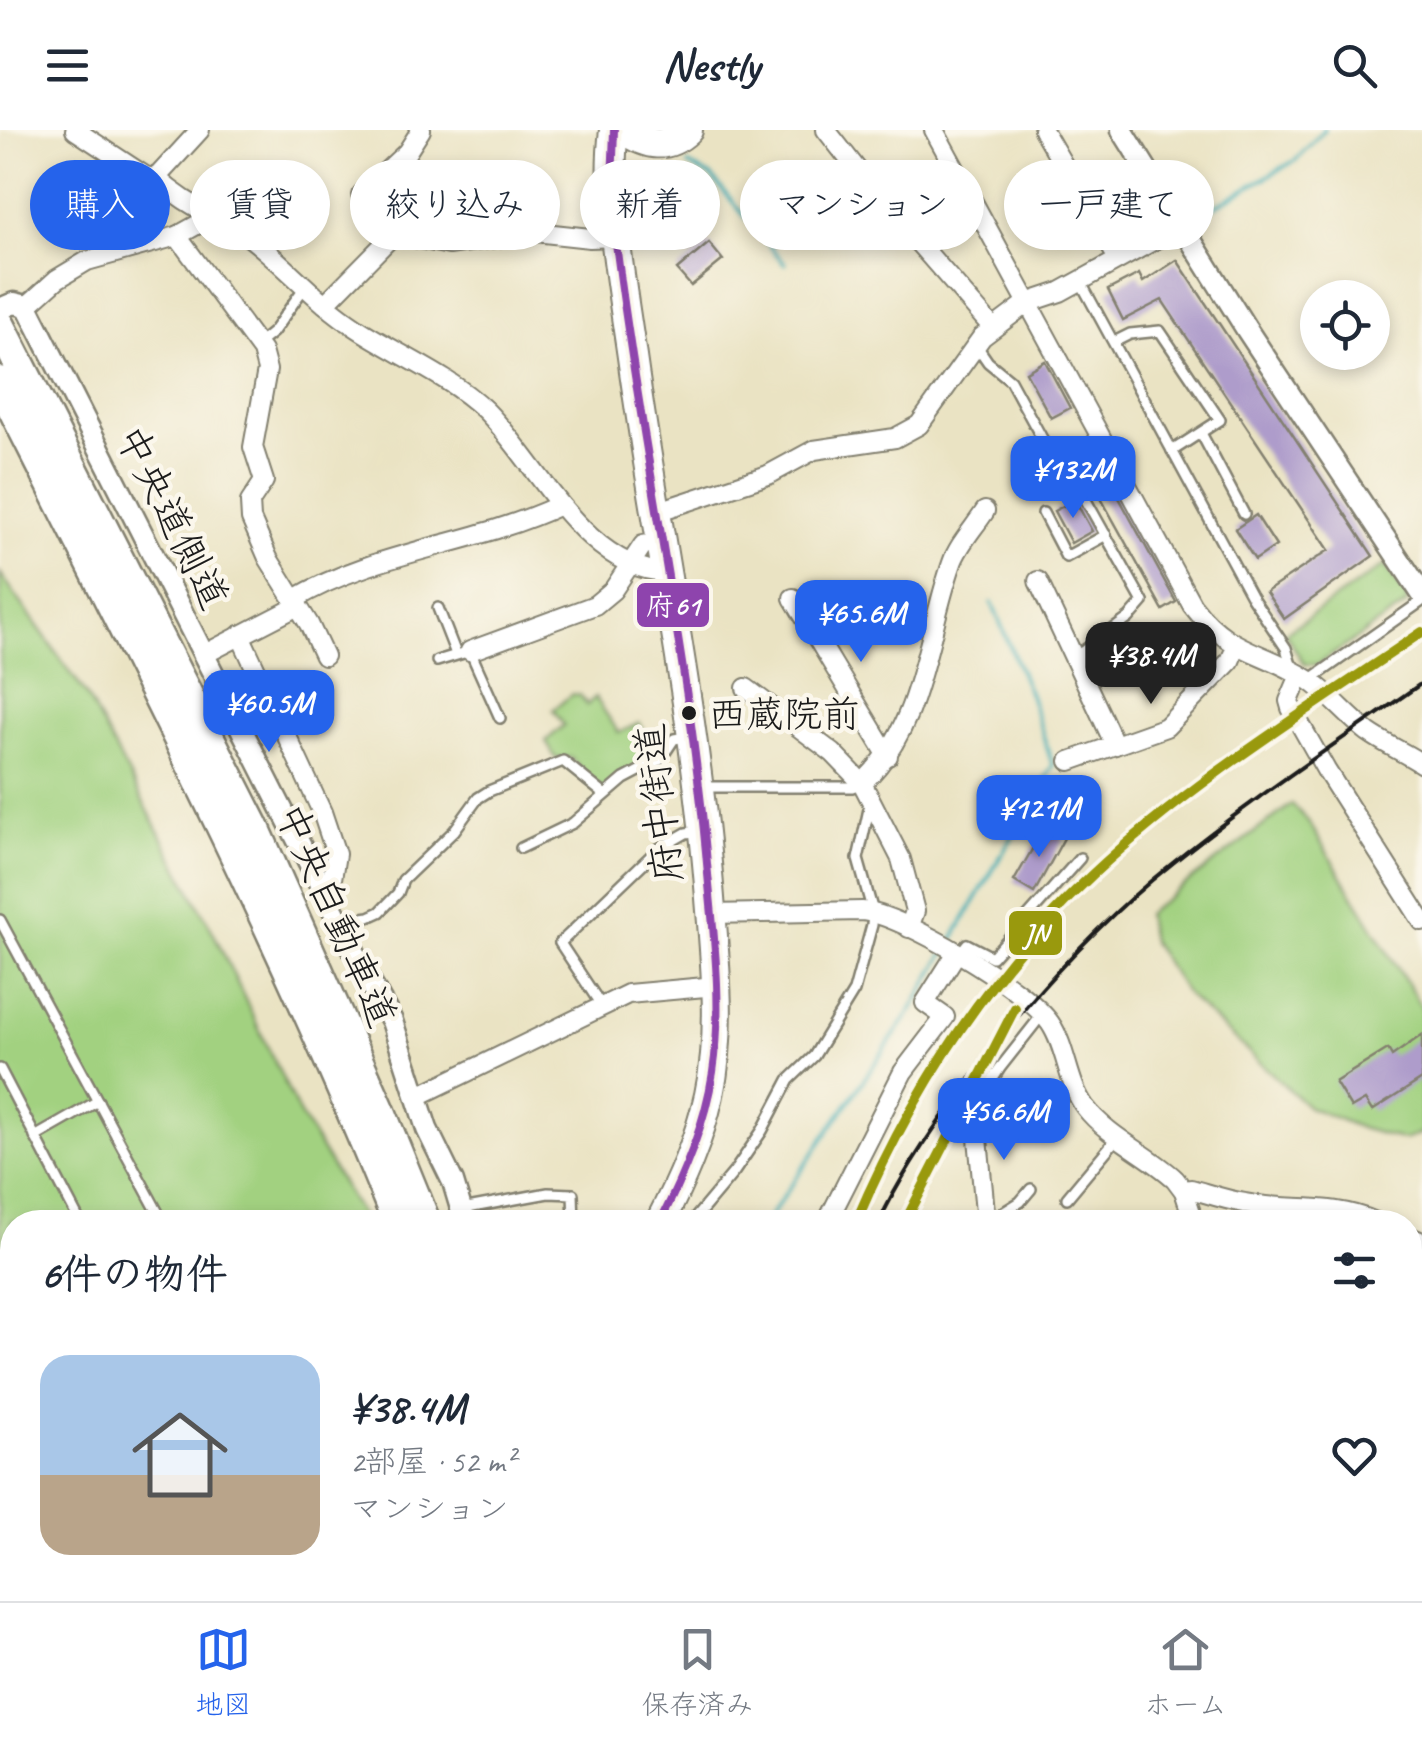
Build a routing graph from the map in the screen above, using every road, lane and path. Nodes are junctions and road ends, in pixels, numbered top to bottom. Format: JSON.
{"nodes":[{"id":1,"x":75,"y":130,"type":"edge"},
{"id":2,"x":200,"y":130,"type":"edge"},
{"id":3,"x":421,"y":130,"type":"edge"},
{"id":4,"x":614,"y":130,"type":"edge"},
{"id":5,"x":624,"y":130,"type":"edge"},
{"id":6,"x":688,"y":130,"type":"edge"},
{"id":7,"x":826,"y":130,"type":"edge"},
{"id":8,"x":934,"y":130,"type":"edge"},
{"id":9,"x":1043,"y":130,"type":"edge"},
{"id":10,"x":1122,"y":130,"type":"edge"},
{"id":11,"x":121,"y":160,"type":"edge"},
{"id":12,"x":397,"y":160,"type":"edge"},
{"id":13,"x":613,"y":160,"type":"edge"},
{"id":14,"x":1140,"y":160,"type":"edge"},
{"id":15,"x":170,"y":163,"type":"edge"},
{"id":16,"x":190,"y":229,"type":"edge"},
{"id":17,"x":178,"y":236,"type":"junction"},
{"id":18,"x":263,"y":250,"type":"edge"},
{"id":19,"x":378,"y":250,"type":"edge"},
{"id":20,"x":619,"y":250,"type":"edge"},
{"id":21,"x":1135,"y":250,"type":"edge"},
{"id":22,"x":1196,"y":250,"type":"edge"},
{"id":23,"x":1118,"y":259,"type":"junction"},
{"id":24,"x":1080,"y":281,"type":"junction"},
{"id":25,"x":304,"y":288,"type":"junction"},
{"id":26,"x":1028,"y":303,"type":"junction"},
{"id":27,"x":325,"y":304,"type":"junction"},
{"id":28,"x":27,"y":306,"type":"junction"},
{"id":29,"x":0,"y":309,"type":"edge"},
{"id":30,"x":0,"y":326,"type":"edge"},
{"id":31,"x":993,"y":328,"type":"junction"},
{"id":32,"x":1114,"y":342,"type":"junction"},
{"id":33,"x":257,"y":345,"type":"junction"},
{"id":34,"x":977,"y":346,"type":"junction"},
{"id":35,"x":0,"y":382,"type":"edge"},
{"id":36,"x":1201,"y":433,"type":"junction"},
{"id":37,"x":1172,"y":451,"type":"junction"},
{"id":38,"x":1115,"y":467,"type":"junction"},
{"id":39,"x":1078,"y":486,"type":"junction"},
{"id":40,"x":560,"y":505,"type":"junction"},
{"id":41,"x":985,"y":511,"type":"dead end"},
{"id":42,"x":656,"y":512,"type":"junction"},
{"id":43,"x":1043,"y":513,"type":"dead end"},
{"id":44,"x":1244,"y":514,"type":"dead end"},
{"id":45,"x":1106,"y":536,"type":"junction"},
{"id":46,"x":661,"y":542,"type":"junction"},
{"id":47,"x":630,"y":566,"type":"junction"},
{"id":48,"x":666,"y":572,"type":"junction"},
{"id":49,"x":1038,"y":581,"type":"dead end"},
{"id":50,"x":793,"y":598,"type":"dead end"},
{"id":51,"x":1422,"y":598,"type":"edge"},
{"id":52,"x":296,"y":603,"type":"junction"},
{"id":53,"x":438,"y":608,"type":"dead end"},
{"id":54,"x":240,"y":635,"type":"junction"},
{"id":55,"x":1236,"y":647,"type":"junction"},
{"id":56,"x":463,"y":652,"type":"junction"},
{"id":57,"x":204,"y":655,"type":"junction"},
{"id":58,"x":324,"y":656,"type":"dead end"},
{"id":59,"x":1075,"y":658,"type":"junction"},
{"id":60,"x":437,"y":661,"type":"dead end"},
{"id":61,"x":1301,"y":675,"type":"junction"},
{"id":62,"x":746,"y":688,"type":"dead end"},
{"id":63,"x":500,"y":718,"type":"dead end"},
{"id":64,"x":692,"y":735,"type":"junction"},
{"id":65,"x":1115,"y":745,"type":"junction"},
{"id":66,"x":888,"y":756,"type":"junction"},
{"id":67,"x":1070,"y":761,"type":"dead end"},
{"id":68,"x":1422,"y":764,"type":"edge"},
{"id":69,"x":699,"y":787,"type":"junction"},
{"id":70,"x":866,"y":791,"type":"junction"},
{"id":71,"x":604,"y":794,"type":"junction"},
{"id":72,"x":704,"y":830,"type":"junction"},
{"id":73,"x":522,"y":848,"type":"dead end"},
{"id":74,"x":1080,"y":858,"type":"dead end"},
{"id":75,"x":322,"y":889,"type":"junction"},
{"id":76,"x":873,"y":912,"type":"junction"},
{"id":77,"x":711,"y":914,"type":"junction"},
{"id":78,"x":0,"y":920,"type":"edge"},
{"id":79,"x":1422,"y":921,"type":"edge"},
{"id":80,"x":339,"y":922,"type":"junction"},
{"id":81,"x":909,"y":928,"type":"junction"},
{"id":82,"x":952,"y":952,"type":"junction"},
{"id":83,"x":716,"y":986,"type":"junction"},
{"id":84,"x":601,"y":1005,"type":"junction"},
{"id":85,"x":1043,"y":1014,"type":"junction"},
{"id":86,"x":0,"y":1069,"type":"edge"},
{"id":87,"x":416,"y":1097,"type":"junction"},
{"id":88,"x":98,"y":1102,"type":"junction"},
{"id":89,"x":975,"y":1107,"type":"joint"},
{"id":90,"x":1119,"y":1136,"type":"junction"},
{"id":91,"x":36,"y":1137,"type":"junction"},
{"id":92,"x":1031,"y":1189,"type":"dead end"},
{"id":93,"x":1184,"y":1191,"type":"junction"},
{"id":94,"x":1067,"y":1198,"type":"dead end"},
{"id":95,"x":74,"y":1210,"type":"edge"},
{"id":96,"x":156,"y":1210,"type":"edge"},
{"id":97,"x":393,"y":1210,"type":"edge"},
{"id":98,"x":420,"y":1210,"type":"edge"},
{"id":99,"x":461,"y":1210,"type":"edge"},
{"id":100,"x":485,"y":1210,"type":"edge"},
{"id":101,"x":574,"y":1210,"type":"edge"},
{"id":102,"x":666,"y":1210,"type":"edge"},
{"id":103,"x":703,"y":1210,"type":"edge"},
{"id":104,"x":833,"y":1210,"type":"edge"},
{"id":105,"x":986,"y":1210,"type":"edge"},
{"id":106,"x":1007,"y":1210,"type":"edge"},
{"id":107,"x":1190,"y":1210,"type":"edge"},
{"id":108,"x":1343,"y":1210,"type":"edge"}],
"edges":[{"from":1,"to":11,"type":"street"},
{"from":2,"to":15,"type":"street"},
{"from":3,"to":12,"type":"street"},
{"from":4,"to":13,"type":"main road","name":"府中街道"},
{"from":5,"to":6,"type":"main road"},
{"from":7,"to":31,"type":"street"},
{"from":8,"to":26,"type":"street"},
{"from":9,"to":23,"type":"street"},
{"from":10,"to":14,"type":"street"},
{"from":16,"to":17,"type":"street"},
{"from":17,"to":28,"type":"street"},
{"from":17,"to":33,"type":"street"},
{"from":18,"to":25,"type":"street"},
{"from":19,"to":27,"type":"street"},
{"from":20,"to":42,"type":"main road","name":"府中街道"},
{"from":21,"to":23,"type":"street"},
{"from":22,"to":51,"type":"street"},
{"from":23,"to":24,"type":"street"},
{"from":24,"to":26,"type":"street"},
{"from":24,"to":32,"type":"lane"},
{"from":25,"to":27,"type":"street"},
{"from":25,"to":33,"type":"lane"},
{"from":26,"to":31,"type":"street"},
{"from":26,"to":38,"type":"street"},
{"from":27,"to":40,"type":"street"},
{"from":28,"to":29,"type":"street"},
{"from":28,"to":57,"type":"street","name":"中央道側道"},
{"from":30,"to":98,"type":"highway","name":"中央自動車道"},
{"from":31,"to":34,"type":"street"},
{"from":32,"to":36,"type":"lane"},
{"from":32,"to":37,"type":"lane"},
{"from":33,"to":52,"type":"street"},
{"from":34,"to":39,"type":"lane"},
{"from":34,"to":42,"type":"street"},
{"from":35,"to":97,"type":"highway","name":"中央自動車道"},
{"from":36,"to":37,"type":"lane"},
{"from":36,"to":44,"type":"lane"},
{"from":37,"to":61,"type":"lane"},
{"from":38,"to":39,"type":"street"},
{"from":38,"to":55,"type":"street"},
{"from":39,"to":45,"type":"lane"},
{"from":40,"to":47,"type":"street"},
{"from":40,"to":52,"type":"street"},
{"from":41,"to":66,"type":"street"},
{"from":42,"to":46,"type":"main road","name":"府中街道"},
{"from":43,"to":45,"type":"lane"},
{"from":45,"to":59,"type":"lane"},
{"from":46,"to":47,"type":"street"},
{"from":46,"to":48,"type":"main road","name":"府中街道"},
{"from":47,"to":48,"type":"street"},
{"from":47,"to":56,"type":"street"},
{"from":48,"to":64,"type":"main road","name":"府中街道"},
{"from":49,"to":59,"type":"street"},
{"from":50,"to":66,"type":"street"},
{"from":51,"to":61,"type":"lane"},
{"from":52,"to":54,"type":"street"},
{"from":52,"to":58,"type":"street"},
{"from":53,"to":56,"type":"lane"},
{"from":54,"to":57,"type":"street"},
{"from":54,"to":75,"type":"street"},
{"from":55,"to":61,"type":"street"},
{"from":55,"to":65,"type":"street"},
{"from":56,"to":60,"type":"lane"},
{"from":56,"to":63,"type":"lane"},
{"from":57,"to":75,"type":"street","name":"中央道側道"},
{"from":59,"to":65,"type":"street"},
{"from":61,"to":68,"type":"street"},
{"from":61,"to":79,"type":"street"},
{"from":62,"to":70,"type":"street"},
{"from":64,"to":69,"type":"main road","name":"府中街道"},
{"from":64,"to":71,"type":"lane"},
{"from":65,"to":67,"type":"street"},
{"from":66,"to":70,"type":"street"},
{"from":69,"to":70,"type":"lane"},
{"from":69,"to":72,"type":"main road","name":"府中街道"},
{"from":70,"to":76,"type":"lane"},
{"from":70,"to":81,"type":"street"},
{"from":71,"to":73,"type":"lane"},
{"from":71,"to":80,"type":"lane"},
{"from":72,"to":77,"type":"main road","name":"府中街道"},
{"from":72,"to":84,"type":"lane"},
{"from":74,"to":82,"type":"lane"},
{"from":75,"to":80,"type":"street","name":"中央道側道"},
{"from":76,"to":77,"type":"street"},
{"from":76,"to":81,"type":"street"},
{"from":76,"to":103,"type":"lane"},
{"from":77,"to":83,"type":"main road","name":"府中街道"},
{"from":78,"to":88,"type":"lane"},
{"from":80,"to":87,"type":"street","name":"中央道側道"},
{"from":81,"to":82,"type":"street"},
{"from":82,"to":85,"type":"street"},
{"from":82,"to":104,"type":"street"},
{"from":83,"to":84,"type":"street"},
{"from":83,"to":102,"type":"main road","name":"府中街道"},
{"from":84,"to":87,"type":"street"},
{"from":85,"to":89,"type":"lane"},
{"from":85,"to":90,"type":"street"},
{"from":86,"to":91,"type":"lane"},
{"from":87,"to":99,"type":"street","name":"中央道側道"},
{"from":88,"to":91,"type":"lane"},
{"from":88,"to":96,"type":"lane"},
{"from":89,"to":105,"type":"street"},
{"from":90,"to":93,"type":"street"},
{"from":90,"to":94,"type":"lane"},
{"from":91,"to":95,"type":"lane"},
{"from":92,"to":106,"type":"lane"},
{"from":93,"to":107,"type":"street"},
{"from":93,"to":108,"type":"street"},
{"from":100,"to":101,"type":"lane"}]}
